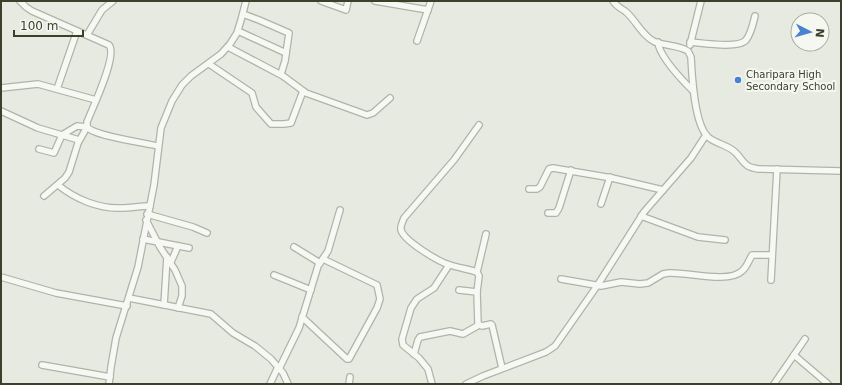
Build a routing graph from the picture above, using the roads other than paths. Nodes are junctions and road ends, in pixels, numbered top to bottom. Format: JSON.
{"nodes":[{"id":1,"x":20,"y":1,"type":"edge"},
{"id":2,"x":246,"y":1,"type":"edge"},
{"id":3,"x":321,"y":1,"type":"edge"},
{"id":4,"x":348,"y":1,"type":"edge"},
{"id":5,"x":375,"y":1,"type":"edge"},
{"id":6,"x":431,"y":1,"type":"edge"},
{"id":7,"x":613,"y":1,"type":"edge"},
{"id":8,"x":701,"y":1,"type":"edge"},
{"id":9,"x":110,"y":2,"type":"edge"},
{"id":10,"x":428,"y":10,"type":"junction"},
{"id":11,"x":243,"y":14,"type":"junction"},
{"id":12,"x":755,"y":16,"type":"dead end"},
{"id":13,"x":77,"y":31,"type":"junction"},
{"id":14,"x":238,"y":31,"type":"junction"},
{"id":15,"x":87,"y":35,"type":"junction"},
{"id":16,"x":417,"y":41,"type":"dead end"},
{"id":17,"x":658,"y":42,"type":"junction"},
{"id":18,"x":690,"y":42,"type":"junction"},
{"id":19,"x":228,"y":47,"type":"junction"},
{"id":20,"x":688,"y":51,"type":"junction"},
{"id":21,"x":286,"y":53,"type":"junction"},
{"id":22,"x":208,"y":64,"type":"junction"},
{"id":23,"x":281,"y":74,"type":"junction"},
{"id":24,"x":1,"y":88,"type":"edge"},
{"id":25,"x":58,"y":89,"type":"junction"},
{"id":26,"x":303,"y":91,"type":"junction"},
{"id":27,"x":693,"y":91,"type":"junction"},
{"id":28,"x":390,"y":98,"type":"dead end"},
{"id":29,"x":96,"y":100,"type":"junction"},
{"id":30,"x":1,"y":111,"type":"edge"},
{"id":31,"x":479,"y":125,"type":"dead end"},
{"id":32,"x":86,"y":127,"type":"junction"},
{"id":33,"x":62,"y":134,"type":"junction"},
{"id":34,"x":706,"y":135,"type":"junction"},
{"id":35,"x":79,"y":140,"type":"junction"},
{"id":36,"x":158,"y":146,"type":"junction"},
{"id":37,"x":39,"y":149,"type":"dead end"},
{"id":38,"x":777,"y":169,"type":"junction"},
{"id":39,"x":571,"y":170,"type":"junction"},
{"id":40,"x":841,"y":171,"type":"edge"},
{"id":41,"x":610,"y":177,"type":"junction"},
{"id":42,"x":58,"y":185,"type":"junction"},
{"id":43,"x":529,"y":189,"type":"dead end"},
{"id":44,"x":663,"y":190,"type":"junction"},
{"id":45,"x":44,"y":196,"type":"dead end"},
{"id":46,"x":601,"y":204,"type":"dead end"},
{"id":47,"x":150,"y":206,"type":"junction"},
{"id":48,"x":340,"y":210,"type":"dead end"},
{"id":49,"x":548,"y":213,"type":"dead end"},
{"id":50,"x":641,"y":216,"type":"junction"},
{"id":51,"x":147,"y":217,"type":"junction"},
{"id":52,"x":207,"y":233,"type":"dead end"},
{"id":53,"x":486,"y":234,"type":"dead end"},
{"id":54,"x":143,"y":239,"type":"junction"},
{"id":55,"x":725,"y":240,"type":"dead end"},
{"id":56,"x":158,"y":242,"type":"junction"},
{"id":57,"x":178,"y":246,"type":"junction"},
{"id":58,"x":294,"y":247,"type":"dead end"},
{"id":59,"x":188,"y":248,"type":"dead end"},
{"id":60,"x":772,"y":255,"type":"junction"},
{"id":61,"x":169,"y":260,"type":"junction"},
{"id":62,"x":321,"y":261,"type":"junction"},
{"id":63,"x":449,"y":265,"type":"junction"},
{"id":64,"x":477,"y":272,"type":"junction"},
{"id":65,"x":274,"y":275,"type":"dead end"},
{"id":66,"x":1,"y":277,"type":"edge"},
{"id":67,"x":561,"y":279,"type":"dead end"},
{"id":68,"x":771,"y":280,"type":"dead end"},
{"id":69,"x":597,"y":286,"type":"junction"},
{"id":70,"x":312,"y":290,"type":"junction"},
{"id":71,"x":459,"y":290,"type":"dead end"},
{"id":72,"x":477,"y":292,"type":"junction"},
{"id":73,"x":129,"y":298,"type":"junction"},
{"id":74,"x":164,"y":305,"type":"junction"},
{"id":75,"x":126,"y":306,"type":"junction"},
{"id":76,"x":178,"y":308,"type":"junction"},
{"id":77,"x":302,"y":317,"type":"junction"},
{"id":78,"x":479,"y":325,"type":"junction"},
{"id":79,"x":805,"y":339,"type":"dead end"},
{"id":80,"x":414,"y":354,"type":"junction"},
{"id":81,"x":794,"y":355,"type":"junction"},
{"id":82,"x":42,"y":365,"type":"dead end"},
{"id":83,"x":278,"y":368,"type":"junction"},
{"id":84,"x":502,"y":368,"type":"junction"},
{"id":85,"x":110,"y":377,"type":"junction"},
{"id":86,"x":350,"y":377,"type":"dead end"},
{"id":87,"x":109,"y":384,"type":"edge"},
{"id":88,"x":270,"y":384,"type":"edge"},
{"id":89,"x":288,"y":384,"type":"edge"},
{"id":90,"x":349,"y":384,"type":"edge"},
{"id":91,"x":432,"y":384,"type":"edge"},
{"id":92,"x":466,"y":384,"type":"edge"},
{"id":93,"x":774,"y":384,"type":"edge"},
{"id":94,"x":828,"y":384,"type":"edge"}],
"edges":[{"from":1,"to":13,"type":"street"},
{"from":2,"to":11,"type":"street"},
{"from":3,"to":4,"type":"street"},
{"from":5,"to":10,"type":"street"},
{"from":6,"to":10,"type":"street"},
{"from":7,"to":17,"type":"street"},
{"from":8,"to":18,"type":"street"},
{"from":9,"to":15,"type":"street"},
{"from":10,"to":16,"type":"street"},
{"from":11,"to":14,"type":"street"},
{"from":11,"to":21,"type":"street"},
{"from":12,"to":18,"type":"street"},
{"from":13,"to":15,"type":"street"},
{"from":13,"to":25,"type":"street"},
{"from":14,"to":19,"type":"street"},
{"from":14,"to":21,"type":"street"},
{"from":15,"to":29,"type":"street"},
{"from":17,"to":20,"type":"street"},
{"from":17,"to":27,"type":"street"},
{"from":18,"to":20,"type":"street"},
{"from":19,"to":22,"type":"street"},
{"from":19,"to":23,"type":"street"},
{"from":20,"to":27,"type":"street"},
{"from":21,"to":23,"type":"street"},
{"from":22,"to":26,"type":"street"},
{"from":22,"to":36,"type":"street"},
{"from":23,"to":26,"type":"street"},
{"from":24,"to":25,"type":"street"},
{"from":25,"to":29,"type":"street"},
{"from":26,"to":28,"type":"street"},
{"from":27,"to":34,"type":"street"},
{"from":29,"to":32,"type":"street"},
{"from":30,"to":33,"type":"street"},
{"from":31,"to":63,"type":"street"},
{"from":32,"to":33,"type":"street"},
{"from":32,"to":35,"type":"street"},
{"from":32,"to":36,"type":"street"},
{"from":33,"to":35,"type":"street"},
{"from":33,"to":37,"type":"street"},
{"from":34,"to":38,"type":"street"},
{"from":34,"to":44,"type":"street"},
{"from":35,"to":42,"type":"street"},
{"from":36,"to":47,"type":"street"},
{"from":38,"to":40,"type":"street"},
{"from":38,"to":60,"type":"street"},
{"from":39,"to":41,"type":"street"},
{"from":39,"to":43,"type":"street"},
{"from":39,"to":49,"type":"street"},
{"from":41,"to":44,"type":"street"},
{"from":41,"to":46,"type":"street"},
{"from":42,"to":45,"type":"street"},
{"from":42,"to":47,"type":"street"},
{"from":44,"to":50,"type":"street"},
{"from":47,"to":51,"type":"street"},
{"from":48,"to":62,"type":"street"},
{"from":50,"to":55,"type":"street"},
{"from":50,"to":69,"type":"street"},
{"from":51,"to":52,"type":"street"},
{"from":51,"to":54,"type":"street"},
{"from":51,"to":56,"type":"street"},
{"from":53,"to":64,"type":"street"},
{"from":54,"to":56,"type":"street"},
{"from":54,"to":73,"type":"street"},
{"from":56,"to":57,"type":"street"},
{"from":56,"to":61,"type":"street"},
{"from":57,"to":59,"type":"street"},
{"from":57,"to":61,"type":"street"},
{"from":58,"to":62,"type":"street"},
{"from":60,"to":68,"type":"street"},
{"from":60,"to":69,"type":"street"},
{"from":61,"to":74,"type":"street"},
{"from":61,"to":76,"type":"street"},
{"from":62,"to":70,"type":"street"},
{"from":62,"to":77,"type":"street"},
{"from":63,"to":64,"type":"street"},
{"from":63,"to":80,"type":"street"},
{"from":64,"to":72,"type":"street"},
{"from":65,"to":70,"type":"street"},
{"from":66,"to":75,"type":"street"},
{"from":67,"to":69,"type":"street"},
{"from":69,"to":84,"type":"street"},
{"from":70,"to":77,"type":"street"},
{"from":71,"to":72,"type":"street"},
{"from":72,"to":78,"type":"street"},
{"from":73,"to":74,"type":"street"},
{"from":73,"to":75,"type":"street"},
{"from":74,"to":76,"type":"street"},
{"from":75,"to":85,"type":"street"},
{"from":76,"to":83,"type":"street"},
{"from":77,"to":83,"type":"street"},
{"from":78,"to":80,"type":"street"},
{"from":78,"to":84,"type":"street"},
{"from":79,"to":81,"type":"street"},
{"from":80,"to":91,"type":"street"},
{"from":81,"to":93,"type":"street"},
{"from":81,"to":94,"type":"street"},
{"from":82,"to":85,"type":"street"},
{"from":83,"to":88,"type":"street"},
{"from":83,"to":89,"type":"street"},
{"from":84,"to":92,"type":"street"},
{"from":85,"to":87,"type":"street"},
{"from":86,"to":90,"type":"street"}]}
